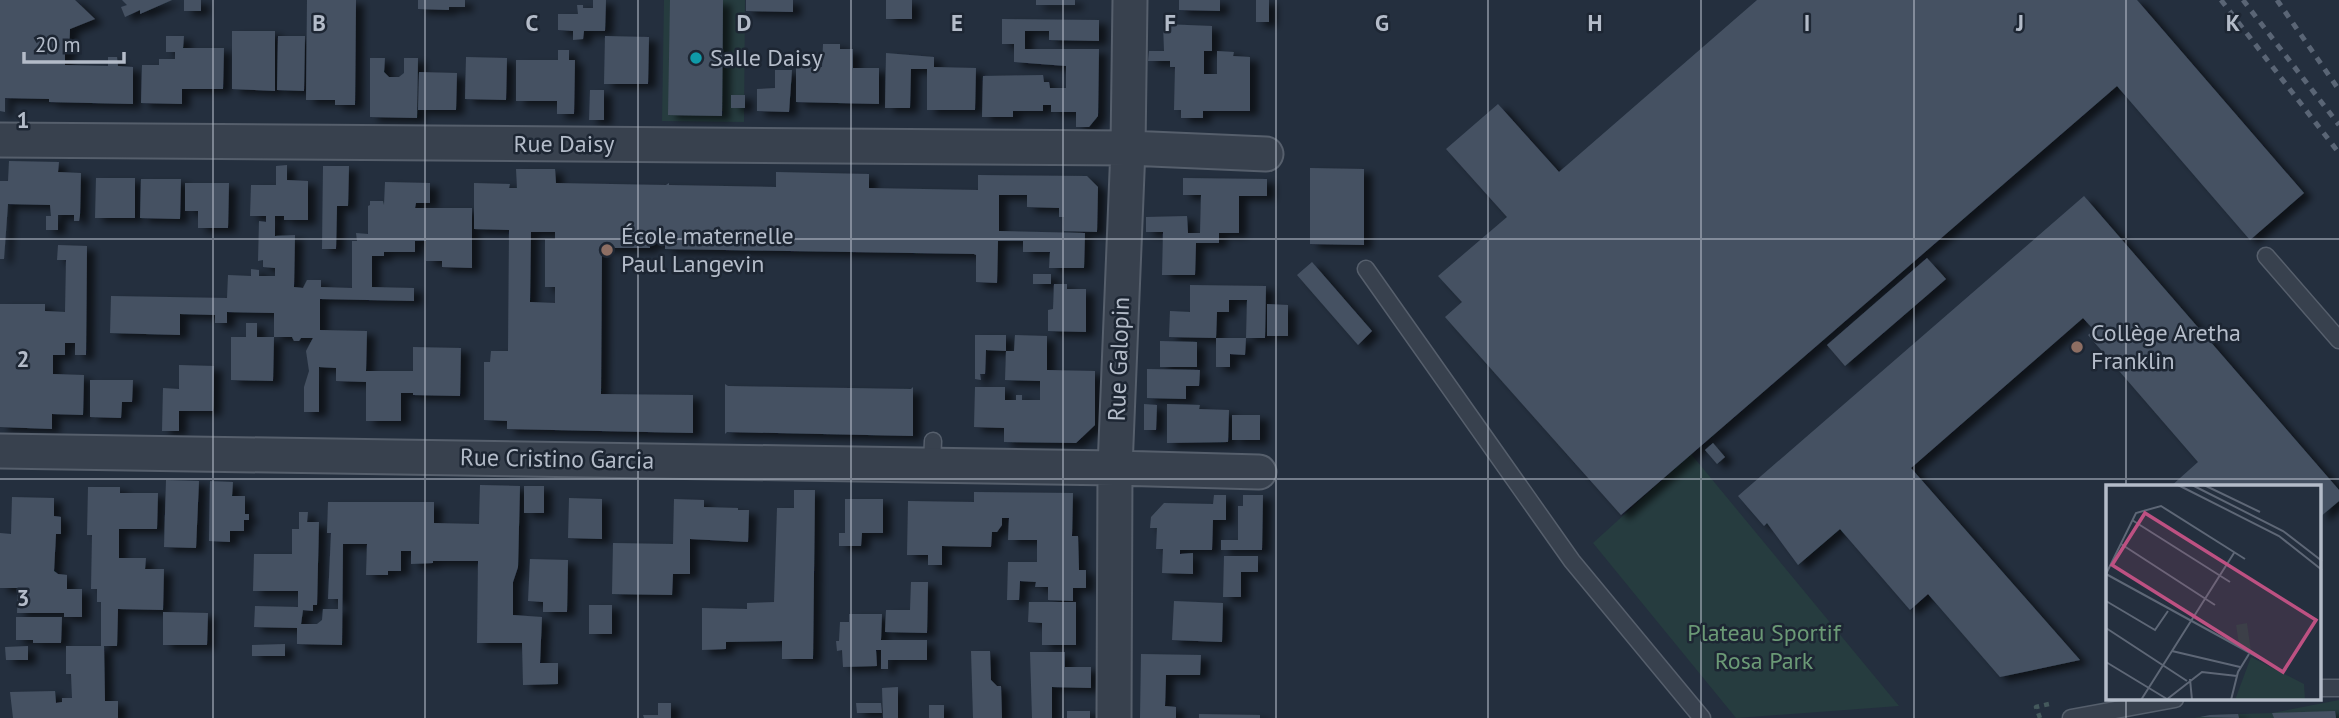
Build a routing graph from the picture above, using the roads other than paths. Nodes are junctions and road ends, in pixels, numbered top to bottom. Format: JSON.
{"nodes":[{"id":1,"x":1130,"y":0,"type":"edge"},
{"id":2,"x":0,"y":140,"type":"edge"},
{"id":3,"x":1128,"y":148,"type":"junction"},
{"id":4,"x":1266,"y":154,"type":"dead end"},
{"id":5,"x":2266,"y":256,"type":"dead end"},
{"id":6,"x":1366,"y":269,"type":"dead end"},
{"id":7,"x":2339,"y":340,"type":"edge"},
{"id":8,"x":0,"y":451,"type":"edge"},
{"id":9,"x":1115,"y":468,"type":"junction"},
{"id":10,"x":1259,"y":472,"type":"dead end"},
{"id":11,"x":2170,"y":700,"type":"edge"},
{"id":12,"x":1114,"y":718,"type":"edge"},
{"id":13,"x":1702,"y":718,"type":"edge"},
{"id":14,"x":2071,"y":718,"type":"edge"}],
"edges":[{"from":1,"to":3,"type":"street","name":"Rue Galopin"},
{"from":2,"to":3,"type":"street","name":"Rue Daisy"},
{"from":3,"to":4,"type":"street","name":"Rue Daisy"},
{"from":3,"to":9,"type":"street","name":"Rue Galopin"},
{"from":5,"to":7,"type":"lane"},
{"from":6,"to":13,"type":"lane"},
{"from":8,"to":9,"type":"street","name":"Rue Cristino Garcia"},
{"from":9,"to":10,"type":"street","name":"Rue Cristino Garcia"},
{"from":9,"to":12,"type":"street","name":"Rue Galopin"},
{"from":11,"to":14,"type":"lane"}]}
